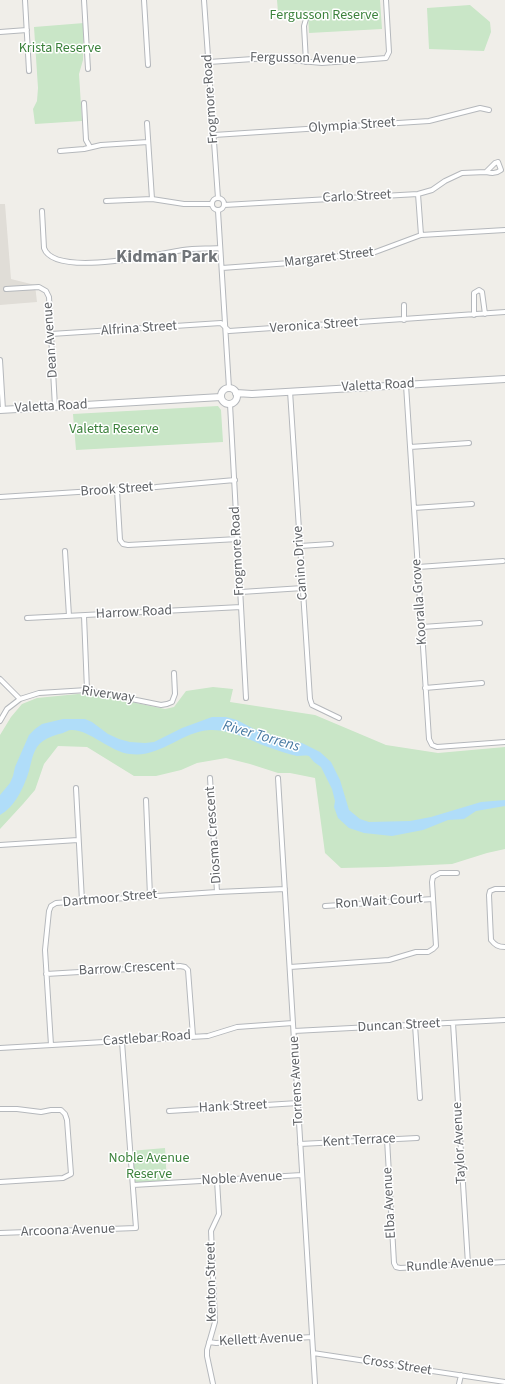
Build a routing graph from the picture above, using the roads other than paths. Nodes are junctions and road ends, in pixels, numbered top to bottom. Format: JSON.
{"nodes":[{"id":1,"x":25,"y":0,"type":"edge"},
{"id":2,"x":84,"y":0,"type":"edge"},
{"id":3,"x":144,"y":0,"type":"edge"},
{"id":4,"x":204,"y":0,"type":"edge"},
{"id":5,"x":386,"y":0,"type":"edge"},
{"id":6,"x":306,"y":19,"type":"dead end"},
{"id":7,"x":27,"y":30,"type":"junction"},
{"id":8,"x":0,"y":32,"type":"edge"},
{"id":9,"x":209,"y":62,"type":"junction"},
{"id":10,"x":306,"y":62,"type":"junction"},
{"id":11,"x":148,"y":65,"type":"dead end"},
{"id":12,"x":88,"y":69,"type":"dead end"},
{"id":13,"x":29,"y":72,"type":"dead end"},
{"id":14,"x":84,"y":103,"type":"dead end"},
{"id":15,"x":489,"y":110,"type":"dead end"},
{"id":16,"x":147,"y":123,"type":"dead end"},
{"id":17,"x":214,"y":135,"type":"junction"},
{"id":18,"x":148,"y":142,"type":"junction"},
{"id":19,"x":90,"y":147,"type":"junction"},
{"id":20,"x":60,"y":151,"type":"dead end"},
{"id":21,"x":486,"y":172,"type":"dead end"},
{"id":22,"x":418,"y":194,"type":"junction"},
{"id":23,"x":152,"y":198,"type":"junction"},
{"id":24,"x":218,"y":198,"type":"junction"},
{"id":25,"x":106,"y":201,"type":"dead end"},
{"id":26,"x":211,"y":204,"type":"junction"},
{"id":27,"x":224,"y":205,"type":"junction"},
{"id":28,"x":42,"y":211,"type":"dead end"},
{"id":29,"x":218,"y":211,"type":"junction"},
{"id":30,"x":505,"y":230,"type":"edge"},
{"id":31,"x":421,"y":235,"type":"junction"},
{"id":32,"x":220,"y":248,"type":"junction"},
{"id":33,"x":222,"y":268,"type":"junction"},
{"id":34,"x":6,"y":289,"type":"dead end"},
{"id":35,"x":404,"y":305,"type":"dead end"},
{"id":36,"x":505,"y":312,"type":"edge"},
{"id":37,"x":485,"y":314,"type":"junction"},
{"id":38,"x":474,"y":315,"type":"junction"},
{"id":39,"x":404,"y":320,"type":"junction"},
{"id":40,"x":225,"y":328,"type":"junction"},
{"id":41,"x":51,"y":334,"type":"junction"},
{"id":42,"x":0,"y":360,"type":"edge"},
{"id":43,"x":505,"y":379,"type":"edge"},
{"id":44,"x":406,"y":385,"type":"junction"},
{"id":45,"x":229,"y":388,"type":"junction"},
{"id":46,"x":290,"y":391,"type":"junction"},
{"id":47,"x":236,"y":395,"type":"junction"},
{"id":48,"x":221,"y":397,"type":"junction"},
{"id":49,"x":230,"y":404,"type":"junction"},
{"id":50,"x":55,"y":407,"type":"junction"},
{"id":51,"x":1,"y":410,"type":"edge"},
{"id":52,"x":470,"y":443,"type":"dead end"},
{"id":53,"x":410,"y":447,"type":"junction"},
{"id":54,"x":234,"y":480,"type":"junction"},
{"id":55,"x":117,"y":490,"type":"junction"},
{"id":56,"x":0,"y":498,"type":"edge"},
{"id":57,"x":0,"y":501,"type":"edge"},
{"id":58,"x":472,"y":504,"type":"dead end"},
{"id":59,"x":414,"y":508,"type":"junction"},
{"id":60,"x":238,"y":539,"type":"junction"},
{"id":61,"x":331,"y":544,"type":"dead end"},
{"id":62,"x":300,"y":546,"type":"junction"},
{"id":63,"x":65,"y":551,"type":"dead end"},
{"id":64,"x":502,"y":561,"type":"dead end"},
{"id":65,"x":418,"y":567,"type":"junction"},
{"id":66,"x":302,"y":588,"type":"junction"},
{"id":67,"x":241,"y":592,"type":"junction"},
{"id":68,"x":241,"y":607,"type":"junction"},
{"id":69,"x":69,"y":616,"type":"junction"},
{"id":70,"x":84,"y":616,"type":"junction"},
{"id":71,"x":27,"y":618,"type":"dead end"},
{"id":72,"x":480,"y":623,"type":"dead end"},
{"id":73,"x":422,"y":627,"type":"junction"},
{"id":74,"x":174,"y":673,"type":"dead end"},
{"id":75,"x":0,"y":679,"type":"edge"},
{"id":76,"x":482,"y":683,"type":"dead end"},
{"id":77,"x":425,"y":688,"type":"junction"},
{"id":78,"x":87,"y":690,"type":"junction"},
{"id":79,"x":246,"y":698,"type":"dead end"},
{"id":80,"x":20,"y":699,"type":"junction"},
{"id":81,"x":339,"y":718,"type":"dead end"},
{"id":82,"x":0,"y":721,"type":"edge"},
{"id":83,"x":505,"y":742,"type":"edge"},
{"id":84,"x":210,"y":778,"type":"dead end"},
{"id":85,"x":278,"y":778,"type":"dead end"},
{"id":86,"x":76,"y":788,"type":"dead end"},
{"id":87,"x":146,"y":800,"type":"dead end"},
{"id":88,"x":78,"y":840,"type":"junction"},
{"id":89,"x":0,"y":845,"type":"edge"},
{"id":90,"x":457,"y":873,"type":"dead end"},
{"id":91,"x":285,"y":889,"type":"junction"},
{"id":92,"x":505,"y":889,"type":"edge"},
{"id":93,"x":218,"y":892,"type":"junction"},
{"id":94,"x":150,"y":896,"type":"junction"},
{"id":95,"x":433,"y":899,"type":"junction"},
{"id":96,"x":82,"y":901,"type":"junction"},
{"id":97,"x":325,"y":906,"type":"dead end"},
{"id":98,"x":505,"y":947,"type":"edge"},
{"id":99,"x":290,"y":967,"type":"junction"},
{"id":100,"x":46,"y":974,"type":"junction"},
{"id":101,"x":505,"y":1020,"type":"edge"},
{"id":102,"x":293,"y":1023,"type":"junction"},
{"id":103,"x":453,"y":1023,"type":"junction"},
{"id":104,"x":415,"y":1025,"type":"junction"},
{"id":105,"x":294,"y":1031,"type":"junction"},
{"id":106,"x":193,"y":1036,"type":"junction"},
{"id":107,"x":122,"y":1042,"type":"junction"},
{"id":108,"x":51,"y":1045,"type":"junction"},
{"id":109,"x":0,"y":1048,"type":"edge"},
{"id":110,"x":420,"y":1098,"type":"dead end"},
{"id":111,"x":298,"y":1103,"type":"junction"},
{"id":112,"x":0,"y":1109,"type":"edge"},
{"id":113,"x":168,"y":1111,"type":"dead end"},
{"id":114,"x":417,"y":1138,"type":"dead end"},
{"id":115,"x":387,"y":1139,"type":"junction"},
{"id":116,"x":300,"y":1144,"type":"junction"},
{"id":117,"x":302,"y":1175,"type":"junction"},
{"id":118,"x":217,"y":1180,"type":"junction"},
{"id":119,"x":0,"y":1182,"type":"edge"},
{"id":120,"x":133,"y":1185,"type":"junction"},
{"id":121,"x":0,"y":1233,"type":"edge"},
{"id":122,"x":505,"y":1262,"type":"edge"},
{"id":123,"x":468,"y":1264,"type":"junction"},
{"id":124,"x":396,"y":1267,"type":"joint"},
{"id":125,"x":312,"y":1337,"type":"junction"},
{"id":126,"x":209,"y":1342,"type":"junction"},
{"id":127,"x":313,"y":1353,"type":"junction"},
{"id":128,"x":461,"y":1375,"type":"junction"},
{"id":129,"x":505,"y":1382,"type":"edge"},
{"id":130,"x":213,"y":1384,"type":"edge"},
{"id":131,"x":315,"y":1384,"type":"edge"},
{"id":132,"x":459,"y":1384,"type":"edge"}],
"edges":[{"from":1,"to":7,"type":"street"},
{"from":2,"to":12,"type":"street"},
{"from":3,"to":11,"type":"street"},
{"from":4,"to":9,"type":"street","name":"Frogmore Road"},
{"from":5,"to":10,"type":"street","name":"Fergusson Avenue"},
{"from":6,"to":10,"type":"street"},
{"from":7,"to":8,"type":"street"},
{"from":7,"to":13,"type":"street"},
{"from":9,"to":10,"type":"street","name":"Fergusson Avenue"},
{"from":9,"to":17,"type":"street","name":"Frogmore Road"},
{"from":14,"to":19,"type":"street"},
{"from":15,"to":17,"type":"street","name":"Olympia Street"},
{"from":16,"to":18,"type":"street"},
{"from":17,"to":24,"type":"street","name":"Frogmore Road"},
{"from":18,"to":19,"type":"street"},
{"from":18,"to":23,"type":"street"},
{"from":19,"to":20,"type":"street"},
{"from":21,"to":22,"type":"street","name":"Carlo Street"},
{"from":22,"to":27,"type":"street","name":"Carlo Street"},
{"from":22,"to":31,"type":"street"},
{"from":23,"to":25,"type":"street"},
{"from":23,"to":26,"type":"street"},
{"from":24,"to":26,"type":"street"},
{"from":24,"to":27,"type":"street"},
{"from":26,"to":29,"type":"street"},
{"from":27,"to":29,"type":"street"},
{"from":28,"to":32,"type":"street"},
{"from":29,"to":32,"type":"street"},
{"from":30,"to":31,"type":"street","name":"Margaret Street"},
{"from":31,"to":33,"type":"street","name":"Margaret Street"},
{"from":32,"to":33,"type":"street"},
{"from":33,"to":40,"type":"street"},
{"from":34,"to":41,"type":"street","name":"Dean Avenue"},
{"from":35,"to":39,"type":"street"},
{"from":36,"to":37,"type":"street","name":"Veronica Street"},
{"from":37,"to":38,"type":"street","name":"Veronica Street"},
{"from":37,"to":38,"type":"street"},
{"from":38,"to":39,"type":"street","name":"Veronica Street"},
{"from":39,"to":40,"type":"street","name":"Veronica Street"},
{"from":40,"to":41,"type":"street","name":"Alfrina Street"},
{"from":40,"to":45,"type":"street"},
{"from":41,"to":50,"type":"street","name":"Dean Avenue"},
{"from":42,"to":51,"type":"street"},
{"from":43,"to":44,"type":"street","name":"Valetta Road"},
{"from":44,"to":46,"type":"street","name":"Valetta Road"},
{"from":44,"to":53,"type":"street","name":"Kooralla Grove"},
{"from":45,"to":47,"type":"street"},
{"from":45,"to":48,"type":"street"},
{"from":46,"to":47,"type":"street","name":"Valetta Road"},
{"from":46,"to":62,"type":"street","name":"Canino Drive"},
{"from":47,"to":49,"type":"street"},
{"from":48,"to":49,"type":"street"},
{"from":48,"to":50,"type":"street","name":"Valetta Road"},
{"from":49,"to":54,"type":"street","name":"Frogmore Road"},
{"from":50,"to":51,"type":"street","name":"Valetta Road"},
{"from":52,"to":53,"type":"street"},
{"from":53,"to":59,"type":"street","name":"Kooralla Grove"},
{"from":54,"to":55,"type":"street","name":"Brook Street"},
{"from":54,"to":60,"type":"street","name":"Frogmore Road"},
{"from":55,"to":56,"type":"street","name":"Brook Street"},
{"from":55,"to":60,"type":"street"},
{"from":56,"to":57,"type":"street"},
{"from":58,"to":59,"type":"street"},
{"from":59,"to":65,"type":"street","name":"Kooralla Grove"},
{"from":60,"to":67,"type":"street","name":"Frogmore Road"},
{"from":61,"to":62,"type":"street"},
{"from":62,"to":66,"type":"street","name":"Canino Drive"},
{"from":63,"to":69,"type":"street"},
{"from":64,"to":65,"type":"street"},
{"from":65,"to":73,"type":"street","name":"Kooralla Grove"},
{"from":66,"to":67,"type":"street"},
{"from":66,"to":81,"type":"street","name":"Canino Drive"},
{"from":67,"to":68,"type":"street","name":"Frogmore Road"},
{"from":68,"to":70,"type":"street","name":"Harrow Road"},
{"from":68,"to":79,"type":"street","name":"Frogmore Road"},
{"from":69,"to":70,"type":"street","name":"Harrow Road"},
{"from":69,"to":71,"type":"street","name":"Harrow Road"},
{"from":70,"to":78,"type":"street"},
{"from":72,"to":73,"type":"street"},
{"from":73,"to":77,"type":"street","name":"Kooralla Grove"},
{"from":74,"to":78,"type":"street","name":"Riverway"},
{"from":75,"to":80,"type":"street"},
{"from":76,"to":77,"type":"street"},
{"from":77,"to":83,"type":"street","name":"Kooralla Grove"},
{"from":78,"to":80,"type":"street","name":"Riverway"},
{"from":80,"to":82,"type":"street","name":"Riverway"},
{"from":84,"to":93,"type":"street","name":"Diosma Crescent"},
{"from":85,"to":91,"type":"street","name":"Torrens Avenue"},
{"from":86,"to":88,"type":"street"},
{"from":87,"to":94,"type":"street"},
{"from":88,"to":89,"type":"street"},
{"from":88,"to":96,"type":"street"},
{"from":90,"to":95,"type":"street"},
{"from":91,"to":93,"type":"street","name":"Dartmoor Street"},
{"from":91,"to":99,"type":"street","name":"Torrens Avenue"},
{"from":92,"to":98,"type":"street"},
{"from":93,"to":94,"type":"street","name":"Dartmoor Street"},
{"from":94,"to":96,"type":"street","name":"Dartmoor Street"},
{"from":95,"to":97,"type":"street","name":"Ron Wait Court"},
{"from":95,"to":99,"type":"street"},
{"from":96,"to":100,"type":"street","name":"Dartmoor Street"},
{"from":99,"to":102,"type":"street","name":"Torrens Avenue"},
{"from":100,"to":106,"type":"street","name":"Barrow Crescent"},
{"from":100,"to":108,"type":"street","name":"Dartmoor Street"},
{"from":101,"to":103,"type":"street","name":"Duncan Street"},
{"from":102,"to":105,"type":"street","name":"Torrens Avenue"},
{"from":102,"to":106,"type":"street","name":"Castlebar Road"},
{"from":103,"to":104,"type":"street","name":"Duncan Street"},
{"from":103,"to":123,"type":"street","name":"Taylor Avenue"},
{"from":104,"to":105,"type":"street","name":"Duncan Street"},
{"from":104,"to":110,"type":"street"},
{"from":105,"to":111,"type":"street","name":"Torrens Avenue"},
{"from":106,"to":107,"type":"street","name":"Castlebar Road"},
{"from":107,"to":108,"type":"street","name":"Castlebar Road"},
{"from":107,"to":120,"type":"street"},
{"from":108,"to":109,"type":"street","name":"Castlebar Road"},
{"from":111,"to":113,"type":"street","name":"Hank Street"},
{"from":111,"to":116,"type":"street","name":"Torrens Avenue"},
{"from":112,"to":119,"type":"street"},
{"from":114,"to":115,"type":"street","name":"Kent Terrace"},
{"from":115,"to":116,"type":"street","name":"Kent Terrace"},
{"from":115,"to":124,"type":"street","name":"Elba Avenue"},
{"from":116,"to":117,"type":"street","name":"Torrens Avenue"},
{"from":117,"to":118,"type":"street","name":"Noble Avenue"},
{"from":117,"to":125,"type":"street","name":"Torrens Avenue"},
{"from":118,"to":120,"type":"street","name":"Noble Avenue"},
{"from":118,"to":126,"type":"street","name":"Kenton Street"},
{"from":120,"to":121,"type":"street","name":"Arcoona Avenue"},
{"from":122,"to":123,"type":"street","name":"Rundle Avenue"},
{"from":123,"to":124,"type":"street","name":"Rundle Avenue"},
{"from":125,"to":126,"type":"street","name":"Kellett Avenue"},
{"from":125,"to":127,"type":"street","name":"Torrens Avenue"},
{"from":126,"to":130,"type":"street","name":"Kenton Street"},
{"from":127,"to":128,"type":"street","name":"Cross Street"},
{"from":127,"to":131,"type":"street","name":"Torrens Avenue"},
{"from":128,"to":129,"type":"street","name":"Cross Street"},
{"from":128,"to":132,"type":"street"}]}
